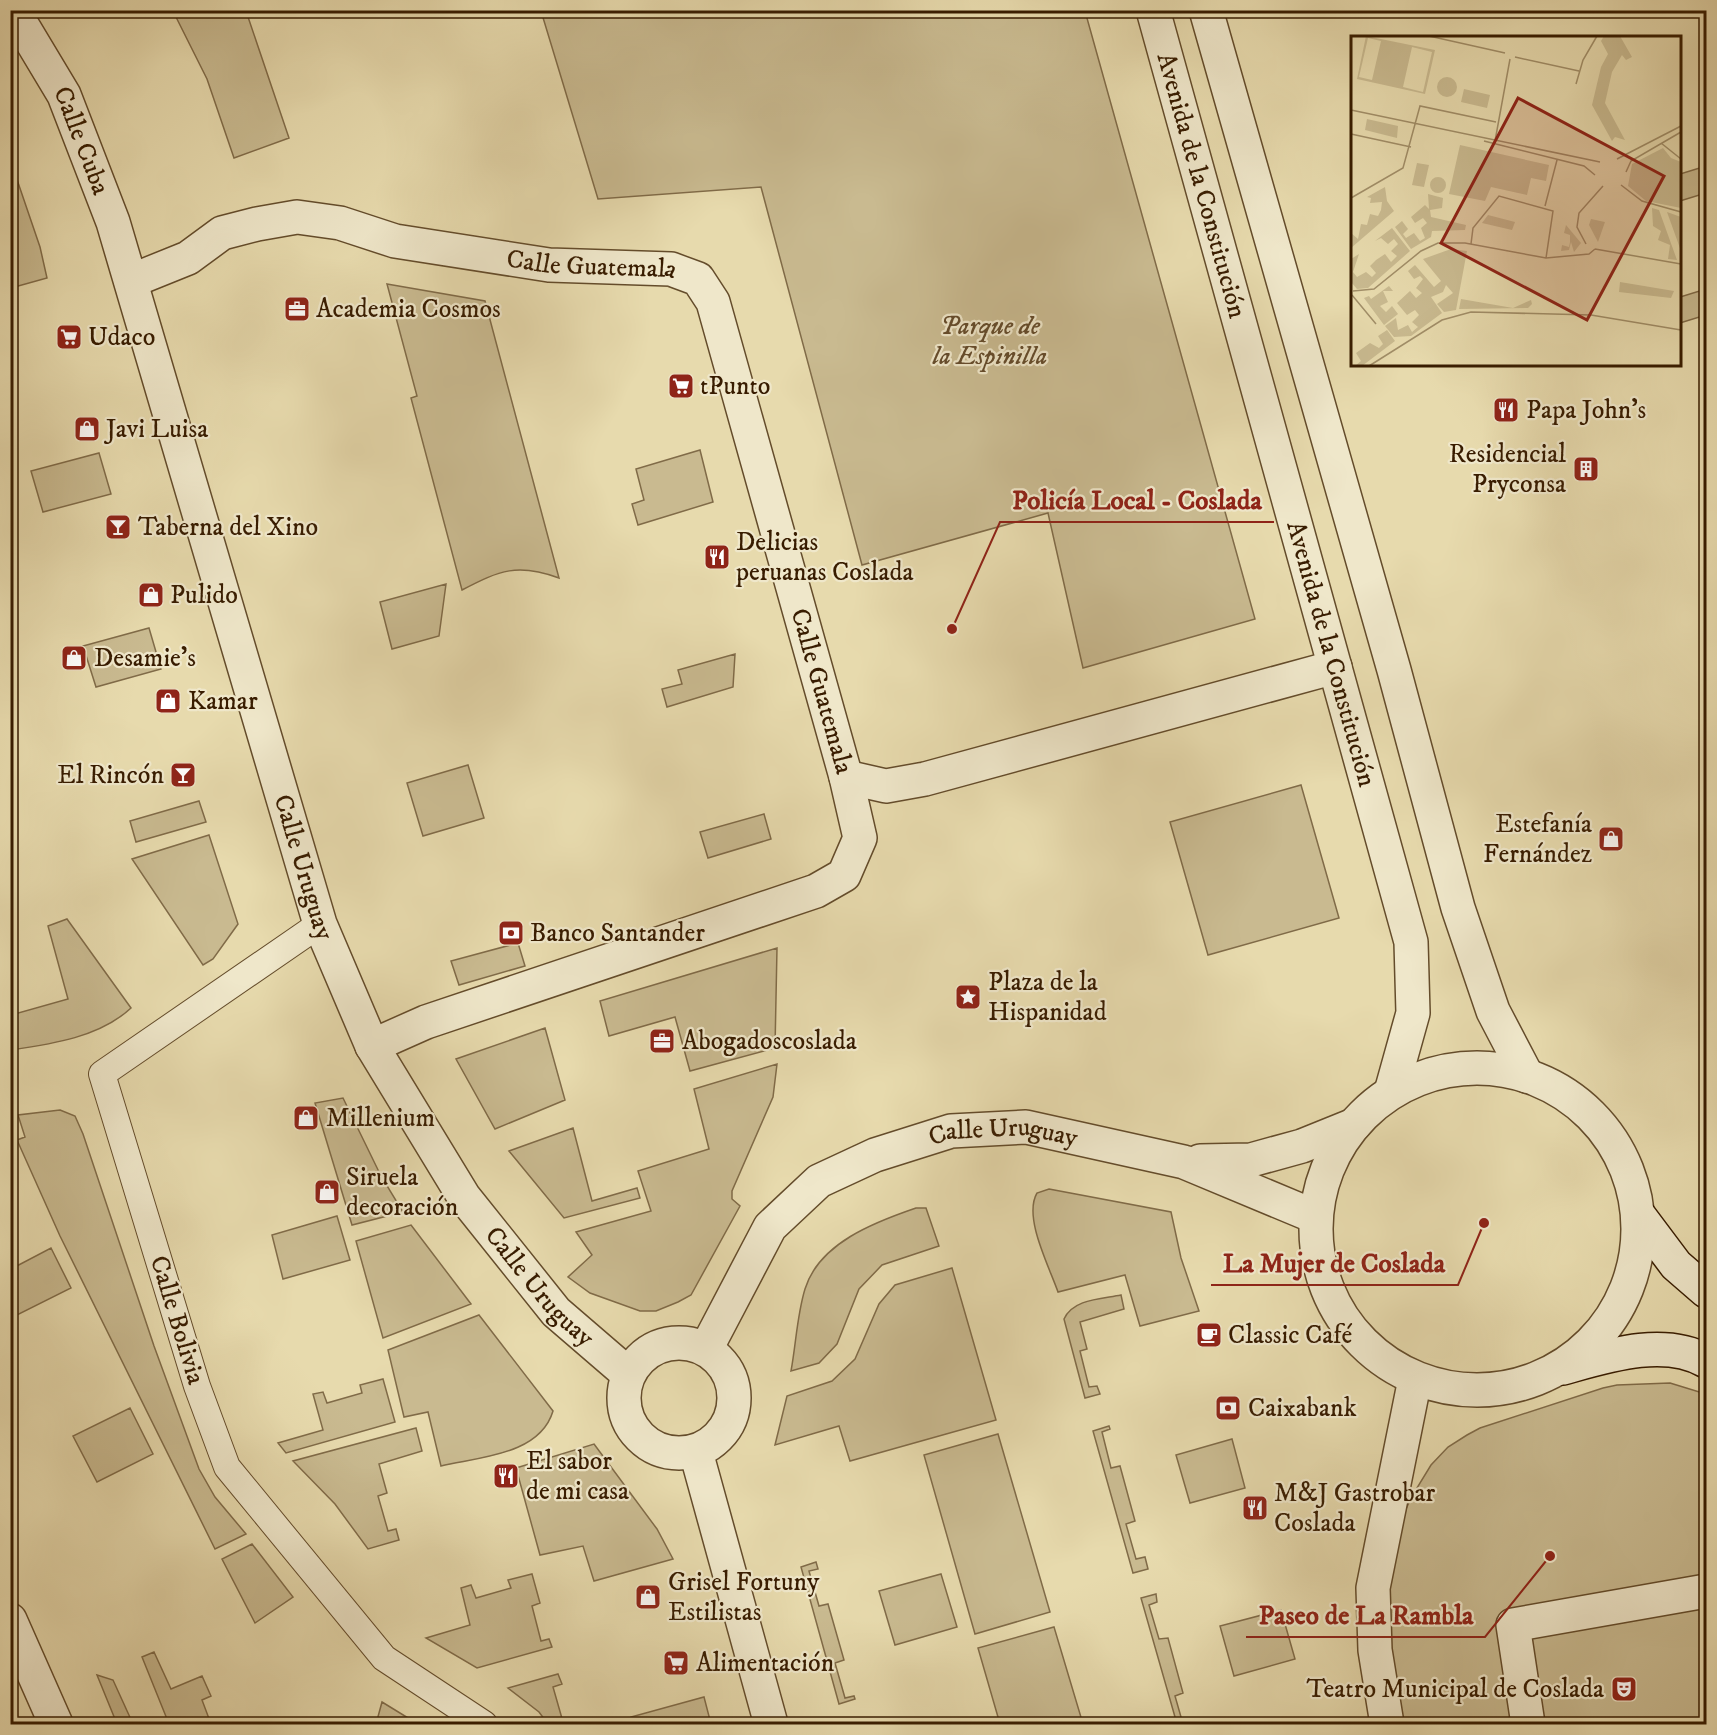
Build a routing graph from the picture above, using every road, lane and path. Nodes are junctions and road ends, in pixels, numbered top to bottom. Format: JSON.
{"nodes":[{"id":1,"x":13,"y":10,"type":"edge"},
{"id":2,"x":1153,"y":10,"type":"edge"},
{"id":3,"x":1206,"y":10,"type":"edge"},
{"id":4,"x":131,"y":281,"type":"junction"},
{"id":5,"x":1335,"y":667,"type":"junction"},
{"id":6,"x":846,"y":777,"type":"junction"},
{"id":7,"x":320,"y":924,"type":"junction"},
{"id":8,"x":372,"y":1046,"type":"junction"},
{"id":9,"x":1527,"y":1076,"type":"junction"},
{"id":10,"x":1391,"y":1092,"type":"junction"},
{"id":11,"x":1354,"y":1125,"type":"junction"},
{"id":12,"x":1184,"y":1162,"type":"junction"},
{"id":13,"x":1316,"y":1216,"type":"junction"},
{"id":14,"x":1640,"y":1217,"type":"junction"},
{"id":15,"x":1707,"y":1291,"type":"edge"},
{"id":16,"x":706,"y":1349,"type":"junction"},
{"id":17,"x":1707,"y":1361,"type":"edge"},
{"id":18,"x":1563,"y":1368,"type":"junction"},
{"id":19,"x":628,"y":1374,"type":"junction"},
{"id":20,"x":1415,"y":1378,"type":"junction"},
{"id":21,"x":696,"y":1452,"type":"junction"},
{"id":22,"x":1707,"y":1591,"type":"edge"},
{"id":23,"x":10,"y":1620,"type":"edge"},
{"id":24,"x":56,"y":1725,"type":"edge"},
{"id":25,"x":484,"y":1725,"type":"edge"},
{"id":26,"x":771,"y":1725,"type":"edge"},
{"id":27,"x":1388,"y":1725,"type":"edge"},
{"id":28,"x":1528,"y":1725,"type":"edge"}],
"edges":[{"from":1,"to":4,"type":"street","name":"Calle Cuba"},
{"from":2,"to":5,"type":"street","name":"Avenida de la Constitución"},
{"from":3,"to":9,"type":"street","name":"Avenida de la Constitución"},
{"from":4,"to":6,"type":"street","name":"Calle Guatemala"},
{"from":4,"to":7,"type":"street","name":"Calle Uruguay"},
{"from":5,"to":6,"type":"street"},
{"from":5,"to":10,"type":"street","name":"Avenida de la Constitución"},
{"from":6,"to":8,"type":"street","name":"Calle Guatemala"},
{"from":7,"to":8,"type":"street","name":"Calle Uruguay"},
{"from":7,"to":25,"type":"lane","name":"Calle Bolivia"},
{"from":8,"to":19,"type":"street","name":"Calle Uruguay"},
{"from":9,"to":10,"type":"street"},
{"from":9,"to":14,"type":"street"},
{"from":10,"to":11,"type":"street"},
{"from":11,"to":12,"type":"street","name":"Calle Uruguay"},
{"from":11,"to":13,"type":"street"},
{"from":12,"to":13,"type":"street","name":"Calle Uruguay"},
{"from":12,"to":16,"type":"street","name":"Calle Uruguay"},
{"from":13,"to":20,"type":"street"},
{"from":14,"to":15,"type":"street"},
{"from":14,"to":18,"type":"street"},
{"from":16,"to":19,"type":"street"},
{"from":16,"to":21,"type":"street"},
{"from":17,"to":18,"type":"street"},
{"from":18,"to":20,"type":"street"},
{"from":19,"to":21,"type":"street"},
{"from":20,"to":27,"type":"street"},
{"from":21,"to":26,"type":"street"},
{"from":22,"to":28,"type":"street"},
{"from":23,"to":24,"type":"street"}]}
